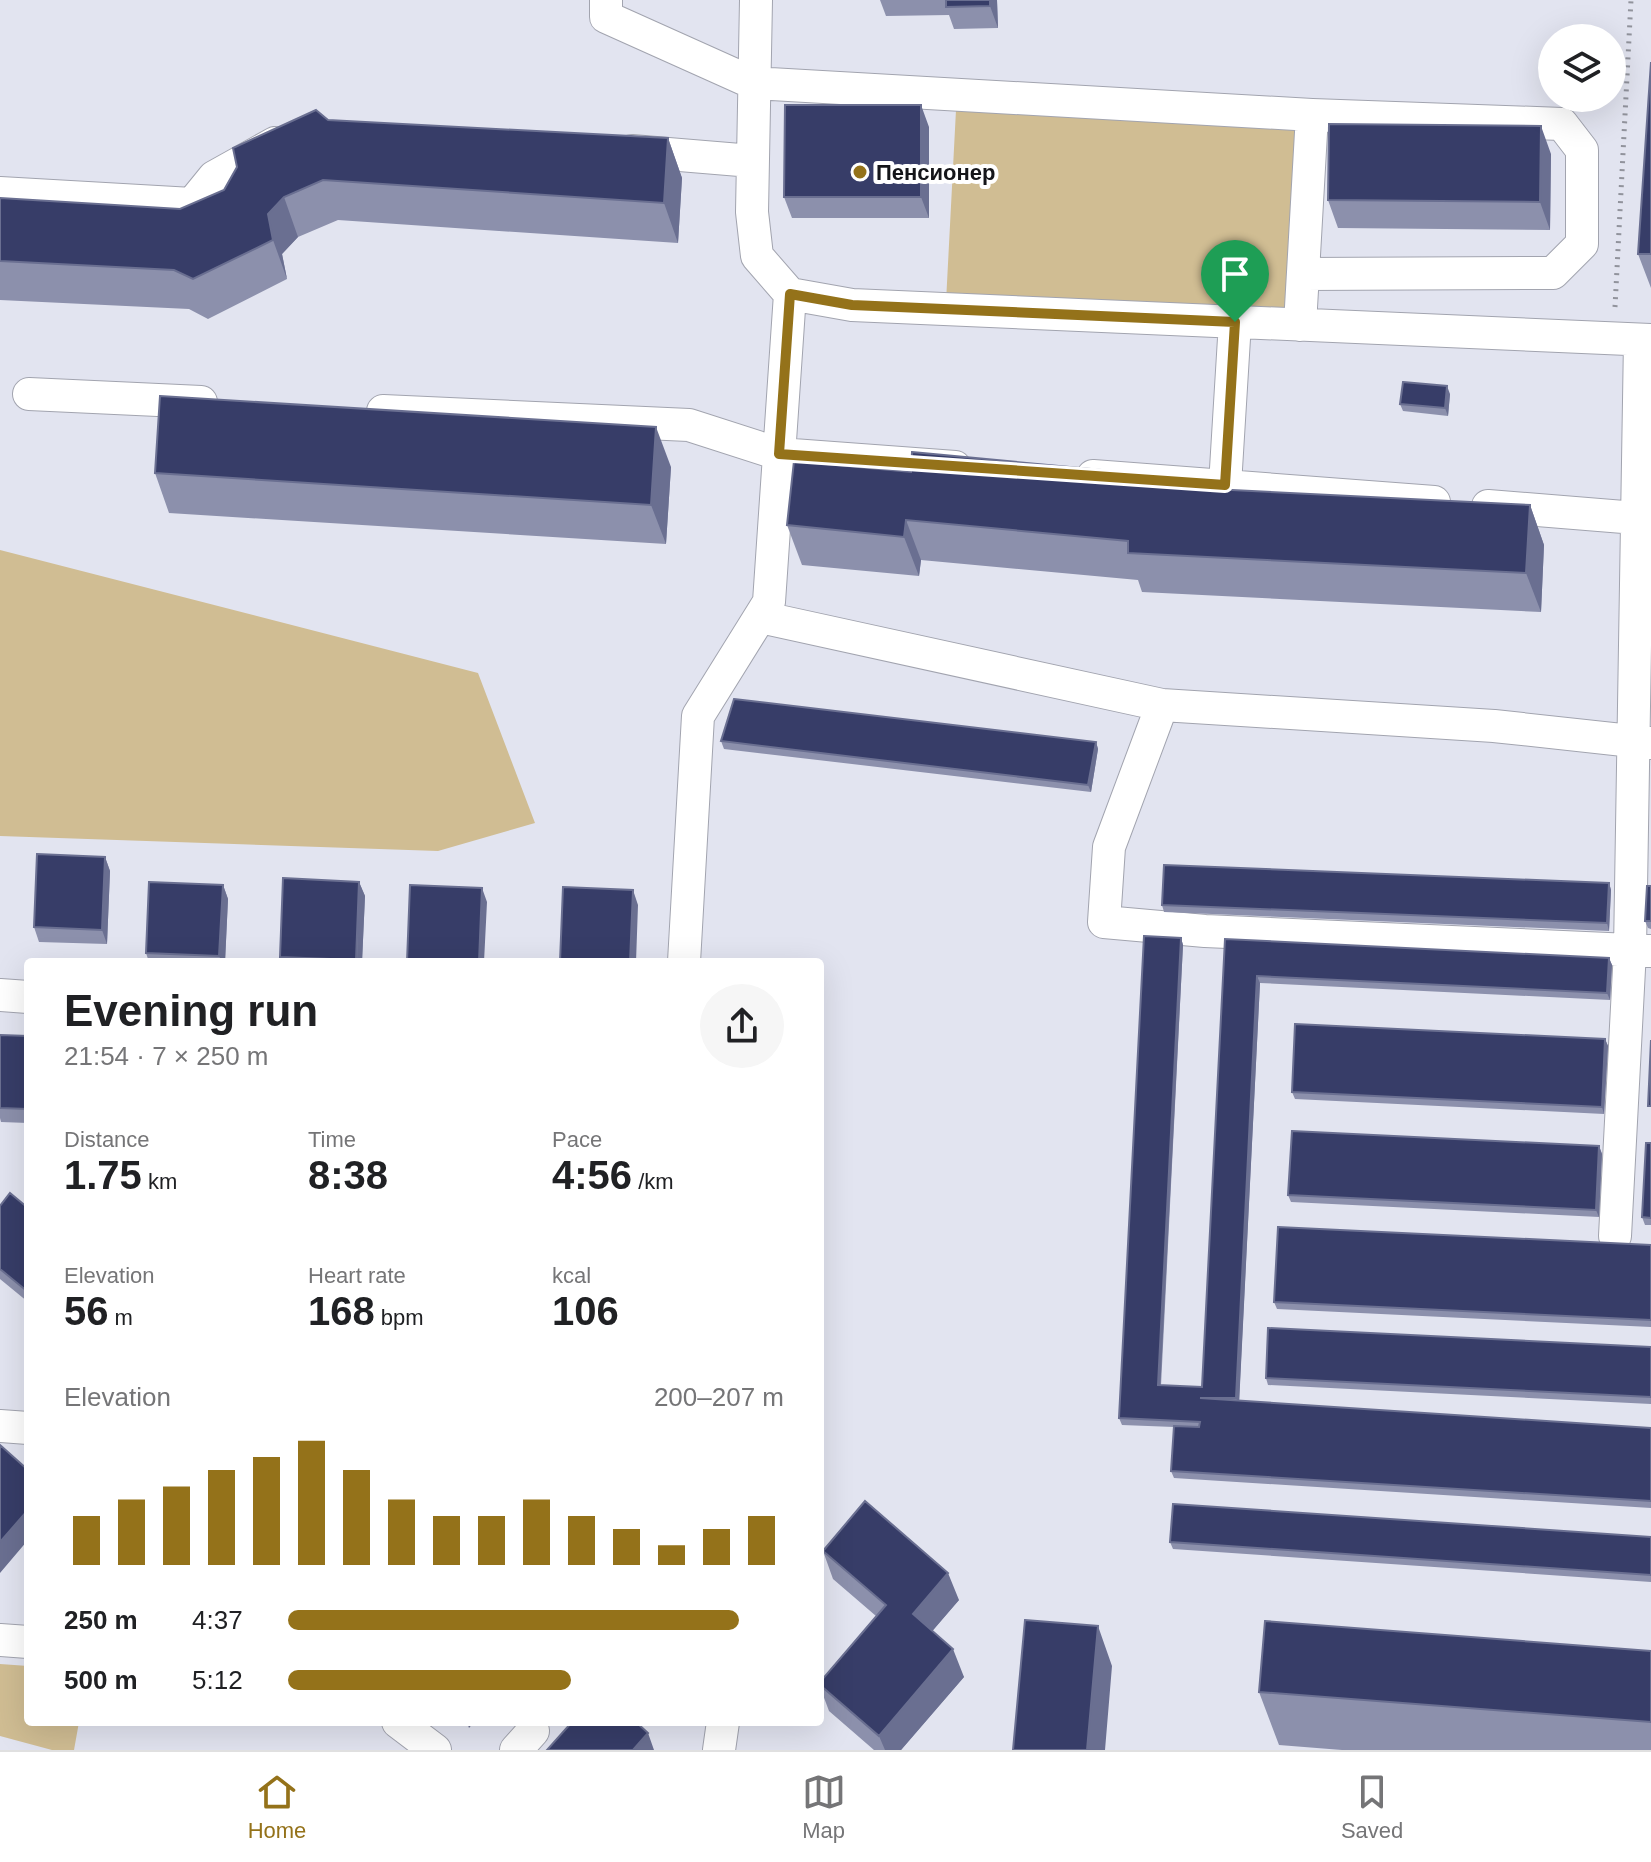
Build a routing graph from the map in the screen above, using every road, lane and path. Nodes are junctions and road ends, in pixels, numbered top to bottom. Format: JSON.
{"nodes":[{"id":1,"x":606,"y":0,"type":"edge"},
{"id":2,"x":756,"y":0,"type":"edge"},
{"id":3,"x":1631,"y":0,"type":"edge"},
{"id":4,"x":753,"y":83,"type":"junction"},
{"id":5,"x":1312,"y":115,"type":"junction"},
{"id":6,"x":306,"y":126,"type":"edge"},
{"id":7,"x":598,"y":149,"type":"edge"},
{"id":8,"x":752,"y":161,"type":"junction"},
{"id":9,"x":0,"y":193,"type":"edge"},
{"id":10,"x":1303,"y":274,"type":"junction"},
{"id":11,"x":790,"y":294,"type":"junction"},
{"id":12,"x":1235,"y":322,"type":"junction"},
{"id":13,"x":1300,"y":325,"type":"junction"},
{"id":14,"x":1635,"y":339,"type":"edge"},
{"id":15,"x":29,"y":394,"type":"dead end"},
{"id":16,"x":233,"y":404,"type":"edge"},
{"id":17,"x":359,"y":410,"type":"edge"},
{"id":18,"x":779,"y":454,"type":"junction"},
{"id":19,"x":986,"y":469,"type":"edge"},
{"id":20,"x":1066,"y":474,"type":"edge"},
{"id":21,"x":1225,"y":485,"type":"junction"},
{"id":22,"x":1636,"y":518,"type":"junction"},
{"id":23,"x":760,"y":617,"type":"junction"},
{"id":24,"x":1162,"y":705,"type":"junction"},
{"id":25,"x":1642,"y":743,"type":"edge"},
{"id":26,"x":1641,"y":950,"type":"edge"},
{"id":27,"x":684,"y":958,"type":"edge"},
{"id":28,"x":0,"y":995,"type":"edge"},
{"id":29,"x":24,"y":997,"type":"edge"},
{"id":30,"x":1615,"y":1236,"type":"dead end"},
{"id":31,"x":0,"y":1426,"type":"edge"},
{"id":32,"x":24,"y":1428,"type":"edge"},
{"id":33,"x":0,"y":1640,"type":"edge"},
{"id":34,"x":24,"y":1642,"type":"edge"},
{"id":35,"x":403,"y":1726,"type":"edge"},
{"id":36,"x":722,"y":1726,"type":"edge"},
{"id":37,"x":435,"y":1750,"type":"edge"},
{"id":38,"x":719,"y":1750,"type":"edge"}],
"edges":[{"from":1,"to":4,"type":"street"},
{"from":2,"to":4,"type":"street"},
{"from":3,"to":14,"type":"path"},
{"from":4,"to":5,"type":"street"},
{"from":4,"to":8,"type":"street"},
{"from":5,"to":10,"type":"street"},
{"from":5,"to":10,"type":"street"},
{"from":6,"to":9,"type":"street"},
{"from":7,"to":8,"type":"street"},
{"from":8,"to":11,"type":"street"},
{"from":10,"to":13,"type":"street"},
{"from":11,"to":12,"type":"street"},
{"from":11,"to":18,"type":"street"},
{"from":12,"to":13,"type":"street"},
{"from":12,"to":21,"type":"street"},
{"from":13,"to":14,"type":"street"},
{"from":14,"to":22,"type":"street"},
{"from":15,"to":16,"type":"street"},
{"from":17,"to":18,"type":"street"},
{"from":18,"to":19,"type":"street"},
{"from":18,"to":23,"type":"street"},
{"from":20,"to":21,"type":"street"},
{"from":21,"to":22,"type":"street"},
{"from":22,"to":25,"type":"street"},
{"from":23,"to":24,"type":"street"},
{"from":23,"to":27,"type":"street"},
{"from":24,"to":25,"type":"street"},
{"from":24,"to":26,"type":"street"},
{"from":25,"to":26,"type":"street"},
{"from":26,"to":30,"type":"street"},
{"from":28,"to":29,"type":"street"},
{"from":31,"to":32,"type":"street"},
{"from":33,"to":34,"type":"street"},
{"from":35,"to":37,"type":"street"},
{"from":36,"to":38,"type":"street"}]}
